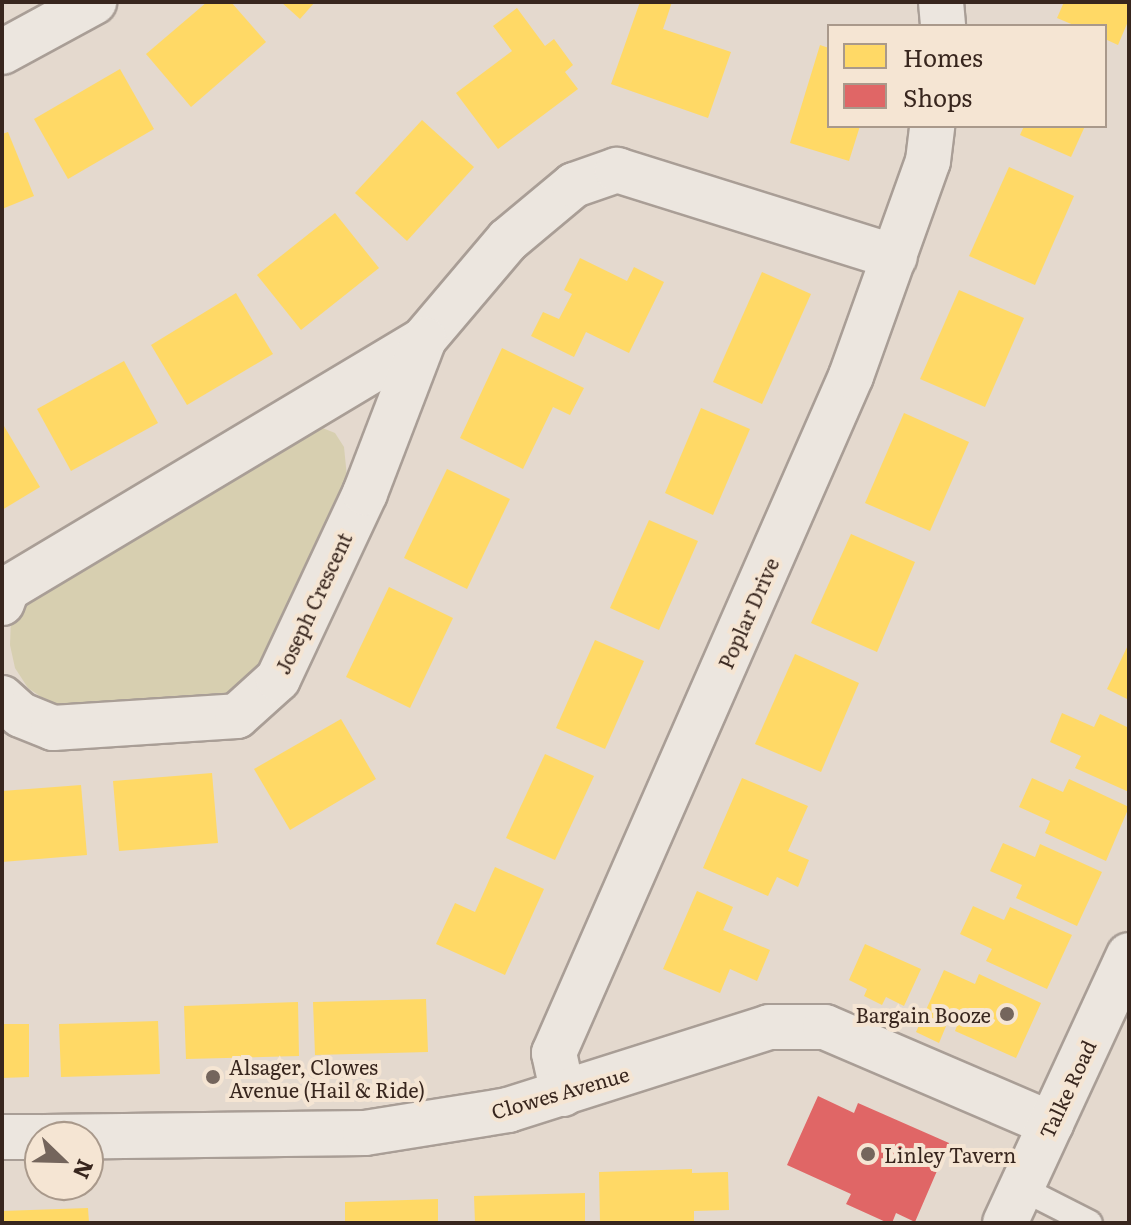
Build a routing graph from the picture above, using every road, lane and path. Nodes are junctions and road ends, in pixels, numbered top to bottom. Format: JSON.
{"nodes":[{"id":1,"x":94,"y":2,"type":"edge"},
{"id":2,"x":941,"y":2,"type":"edge"},
{"id":3,"x":943,"y":24,"type":"edge"},
{"id":4,"x":2,"y":52,"type":"edge"},
{"id":5,"x":932,"y":128,"type":"edge"},
{"id":6,"x":895,"y":257,"type":"junction"},
{"id":7,"x":424,"y":339,"type":"junction"},
{"id":8,"x":2,"y":603,"type":"edge"},
{"id":9,"x":2,"y":698,"type":"edge"},
{"id":10,"x":1129,"y":955,"type":"edge"},
{"id":11,"x":563,"y":1094,"type":"junction"},
{"id":12,"x":1051,"y":1124,"type":"junction"},
{"id":13,"x":104,"y":1136,"type":"edge"},
{"id":14,"x":2,"y":1137,"type":"edge"},
{"id":15,"x":24,"y":1137,"type":"edge"},
{"id":16,"x":1013,"y":1206,"type":"edge"},
{"id":17,"x":1090,"y":1223,"type":"edge"}],
"edges":[{"from":1,"to":4,"type":"street"},
{"from":2,"to":3,"type":"street"},
{"from":5,"to":6,"type":"street","name":"Poplar Drive"},
{"from":6,"to":7,"type":"street","name":"Joseph Crescent"},
{"from":6,"to":11,"type":"street","name":"Poplar Drive"},
{"from":7,"to":8,"type":"street","name":"Joseph Crescent"},
{"from":7,"to":9,"type":"street","name":"Joseph Crescent"},
{"from":10,"to":12,"type":"street","name":"Talke Road"},
{"from":11,"to":12,"type":"street","name":"Clowes Avenue"},
{"from":11,"to":13,"type":"street","name":"Clowes Avenue"},
{"from":12,"to":16,"type":"street","name":"Talke Road"},
{"from":14,"to":15,"type":"street","name":"Clowes Avenue"},
{"from":16,"to":17,"type":"lane"}]}
